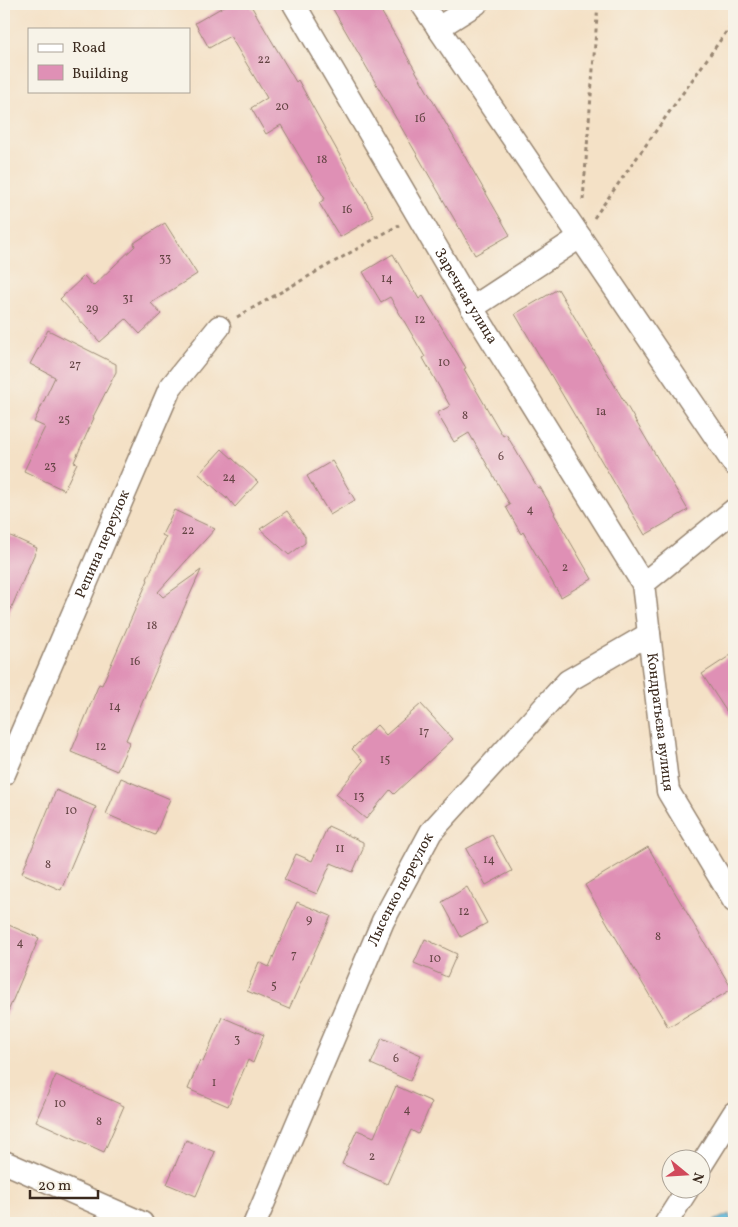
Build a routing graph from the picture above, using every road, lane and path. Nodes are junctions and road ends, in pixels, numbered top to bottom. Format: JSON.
{"nodes":[{"id":1,"x":294,"y":4,"type":"edge"},
{"id":2,"x":422,"y":4,"type":"edge"},
{"id":3,"x":476,"y":4,"type":"edge"},
{"id":4,"x":598,"y":4,"type":"edge"},
{"id":5,"x":734,"y":20,"type":"edge"},
{"id":6,"x":438,"y":28,"type":"junction"},
{"id":7,"x":417,"y":215,"type":"junction"},
{"id":8,"x":580,"y":237,"type":"junction"},
{"id":9,"x":472,"y":308,"type":"junction"},
{"id":10,"x":219,"y":327,"type":"joint"},
{"id":11,"x":731,"y":453,"type":"edge"},
{"id":12,"x":734,"y":510,"type":"edge"},
{"id":13,"x":643,"y":584,"type":"junction"},
{"id":14,"x":649,"y":634,"type":"junction"},
{"id":15,"x":4,"y":774,"type":"edge"},
{"id":16,"x":734,"y":901,"type":"edge"},
{"id":17,"x":734,"y":1113,"type":"edge"},
{"id":18,"x":710,"y":1151,"type":"edge"},
{"id":19,"x":4,"y":1162,"type":"edge"},
{"id":20,"x":680,"y":1200,"type":"edge"},
{"id":21,"x":142,"y":1223,"type":"edge"},
{"id":22,"x":255,"y":1223,"type":"edge"},
{"id":23,"x":666,"y":1223,"type":"edge"}],
"edges":[{"from":1,"to":7,"type":"street","name":"Заречная улица"},
{"from":2,"to":6,"type":"street"},
{"from":3,"to":6,"type":"street"},
{"from":4,"to":8,"type":"path"},
{"from":5,"to":8,"type":"path"},
{"from":6,"to":8,"type":"street"},
{"from":7,"to":9,"type":"street","name":"Заречная улица"},
{"from":7,"to":10,"type":"path"},
{"from":8,"to":9,"type":"street"},
{"from":8,"to":11,"type":"street"},
{"from":9,"to":13,"type":"street","name":"Заречная улица"},
{"from":10,"to":15,"type":"street","name":"Репина переулок"},
{"from":12,"to":13,"type":"street"},
{"from":13,"to":14,"type":"street","name":"Кондратьєва вулиця"},
{"from":14,"to":16,"type":"street","name":"Кондратьєва вулиця"},
{"from":14,"to":22,"type":"street","name":"Лысенко переулок"},
{"from":17,"to":18,"type":"street"},
{"from":19,"to":21,"type":"street"},
{"from":20,"to":23,"type":"street"}]}
